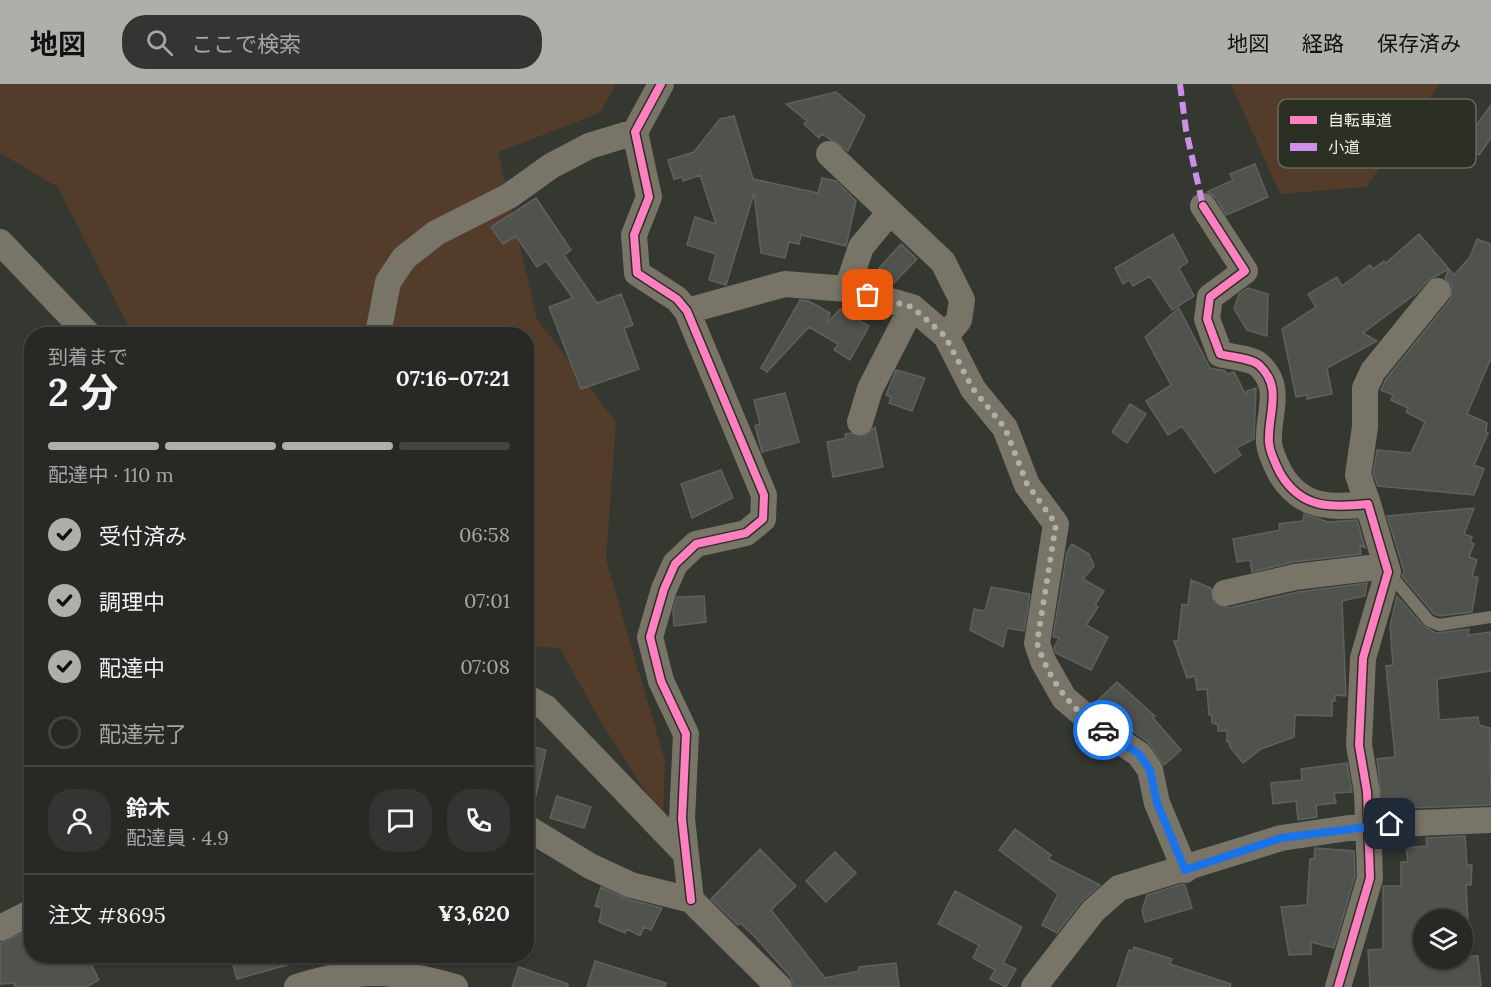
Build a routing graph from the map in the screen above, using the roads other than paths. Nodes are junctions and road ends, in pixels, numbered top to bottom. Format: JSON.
{"nodes":[{"id":1,"x":661,"y":84,"type":"edge"},
{"id":2,"x":635,"y":132,"type":"junction"},
{"id":3,"x":829,"y":154,"type":"dead end"},
{"id":4,"x":1203,"y":206,"type":"dead end"},
{"id":5,"x":890,"y":212,"type":"junction"},
{"id":6,"x":0,"y":242,"type":"edge"},
{"id":7,"x":847,"y":290,"type":"junction"},
{"id":8,"x":1438,"y":291,"type":"dead end"},
{"id":9,"x":912,"y":307,"type":"junction"},
{"id":10,"x":687,"y":311,"type":"junction"},
{"id":11,"x":81,"y":327,"type":"edge"},
{"id":12,"x":379,"y":327,"type":"edge"},
{"id":13,"x":945,"y":336,"type":"junction"},
{"id":14,"x":860,"y":422,"type":"dead end"},
{"id":15,"x":1368,"y":504,"type":"junction"},
{"id":16,"x":1387,"y":569,"type":"junction"},
{"id":17,"x":1225,"y":593,"type":"dead end"},
{"id":18,"x":1491,"y":617,"type":"edge"},
{"id":19,"x":534,"y":701,"type":"edge"},
{"id":20,"x":1491,"y":820,"type":"edge"},
{"id":21,"x":1370,"y":825,"type":"junction"},
{"id":22,"x":534,"y":832,"type":"edge"},
{"id":23,"x":686,"y":854,"type":"junction"},
{"id":24,"x":1185,"y":870,"type":"junction"},
{"id":25,"x":691,"y":900,"type":"junction"},
{"id":26,"x":24,"y":916,"type":"edge"},
{"id":27,"x":0,"y":928,"type":"edge"},
{"id":28,"x":297,"y":987,"type":"edge"},
{"id":29,"x":455,"y":987,"type":"edge"},
{"id":30,"x":779,"y":987,"type":"edge"},
{"id":31,"x":1034,"y":987,"type":"edge"},
{"id":32,"x":1338,"y":987,"type":"edge"}],
"edges":[{"from":1,"to":2,"type":"street"},
{"from":2,"to":10,"type":"street"},
{"from":2,"to":12,"type":"street"},
{"from":3,"to":5,"type":"street"},
{"from":4,"to":15,"type":"street"},
{"from":5,"to":7,"type":"street"},
{"from":5,"to":13,"type":"street"},
{"from":6,"to":11,"type":"street"},
{"from":7,"to":9,"type":"street"},
{"from":7,"to":10,"type":"street"},
{"from":8,"to":15,"type":"street"},
{"from":9,"to":13,"type":"street"},
{"from":9,"to":14,"type":"street"},
{"from":10,"to":23,"type":"street"},
{"from":13,"to":24,"type":"street"},
{"from":15,"to":16,"type":"street"},
{"from":16,"to":17,"type":"street"},
{"from":16,"to":18,"type":"lane"},
{"from":16,"to":21,"type":"street"},
{"from":19,"to":23,"type":"street"},
{"from":20,"to":21,"type":"street"},
{"from":21,"to":24,"type":"street"},
{"from":21,"to":32,"type":"street"},
{"from":22,"to":25,"type":"street"},
{"from":23,"to":25,"type":"street"},
{"from":24,"to":31,"type":"street"},
{"from":25,"to":30,"type":"street"},
{"from":26,"to":27,"type":"street"},
{"from":28,"to":29,"type":"street"}]}
